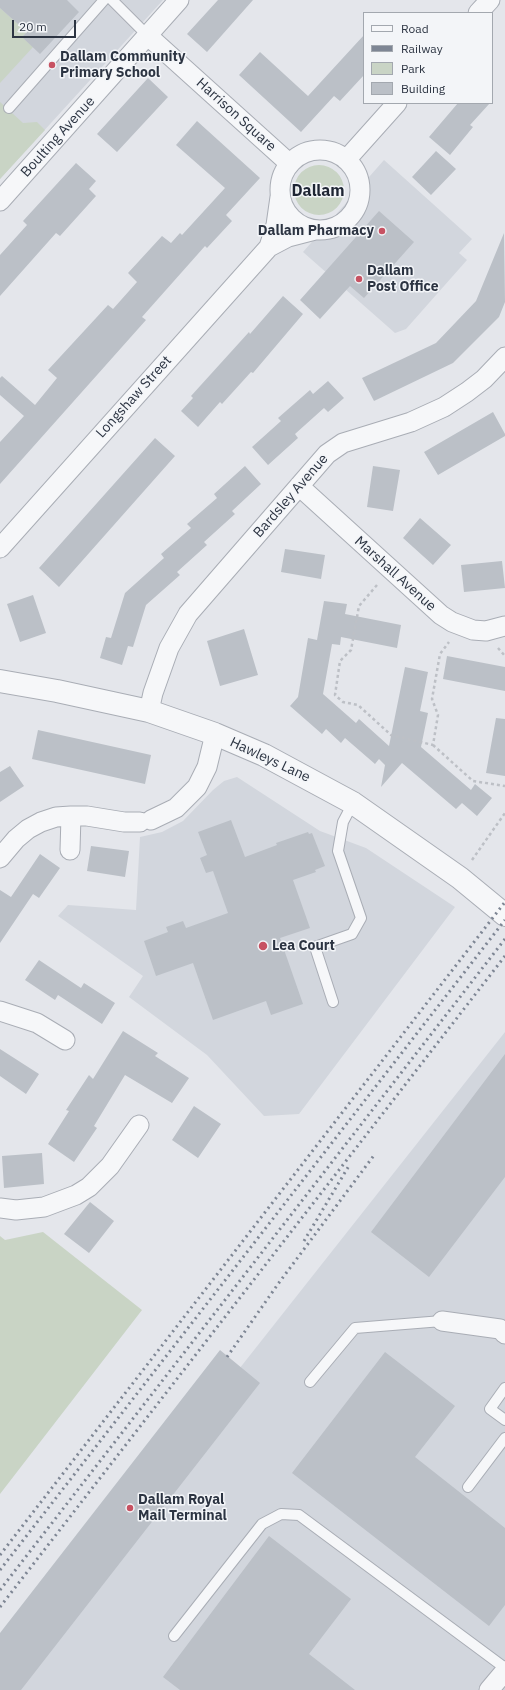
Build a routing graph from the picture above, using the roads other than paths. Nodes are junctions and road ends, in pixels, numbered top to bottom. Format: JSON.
{"nodes":[{"id":1,"x":104,"y":0,"type":"edge"},
{"id":2,"x":112,"y":0,"type":"edge"},
{"id":3,"x":179,"y":0,"type":"edge"},
{"id":4,"x":490,"y":0,"type":"edge"},
{"id":5,"x":479,"y":12,"type":"edge"},
{"id":6,"x":147,"y":34,"type":"junction"},
{"id":7,"x":396,"y":104,"type":"edge"},
{"id":8,"x":9,"y":108,"type":"dead end"},
{"id":9,"x":346,"y":160,"type":"junction"},
{"id":10,"x":290,"y":164,"type":"junction"},
{"id":11,"x":280,"y":197,"type":"junction"},
{"id":12,"x":0,"y":201,"type":"edge"},
{"id":13,"x":315,"y":230,"type":"junction"},
{"id":14,"x":268,"y":247,"type":"junction"},
{"id":15,"x":505,"y":357,"type":"edge"},
{"id":16,"x":299,"y":486,"type":"junction"},
{"id":17,"x":0,"y":548,"type":"edge"},
{"id":18,"x":505,"y":626,"type":"edge"},
{"id":19,"x":0,"y":681,"type":"edge"},
{"id":20,"x":149,"y":711,"type":"junction"},
{"id":21,"x":215,"y":734,"type":"junction"},
{"id":22,"x":353,"y":803,"type":"junction"},
{"id":23,"x":71,"y":816,"type":"junction"},
{"id":24,"x":70,"y":850,"type":"dead end"},
{"id":25,"x":0,"y":858,"type":"edge"},
{"id":26,"x":505,"y":915,"type":"edge"},
{"id":27,"x":333,"y":1002,"type":"dead end"},
{"id":28,"x":0,"y":1011,"type":"edge"},
{"id":29,"x":65,"y":1040,"type":"dead end"},
{"id":30,"x":139,"y":1125,"type":"dead end"},
{"id":31,"x":0,"y":1208,"type":"edge"},
{"id":32,"x":442,"y":1321,"type":"joint"},
{"id":33,"x":503,"y":1328,"type":"edge"},
{"id":34,"x":310,"y":1382,"type":"dead end"},
{"id":35,"x":505,"y":1388,"type":"edge"},
{"id":36,"x":505,"y":1420,"type":"edge"},
{"id":37,"x":505,"y":1438,"type":"edge"},
{"id":38,"x":468,"y":1487,"type":"dead end"},
{"id":39,"x":174,"y":1636,"type":"dead end"},
{"id":40,"x":505,"y":1669,"type":"edge"},
{"id":41,"x":489,"y":1690,"type":"edge"}],
"edges":[{"from":1,"to":8,"type":"lane"},
{"from":2,"to":6,"type":"lane"},
{"from":3,"to":6,"type":"street","name":"Boulting Avenue"},
{"from":4,"to":5,"type":"street"},
{"from":6,"to":10,"type":"street","name":"Harrison Square"},
{"from":6,"to":12,"type":"street","name":"Boulting Avenue"},
{"from":7,"to":9,"type":"street"},
{"from":9,"to":10,"type":"street"},
{"from":9,"to":13,"type":"street"},
{"from":10,"to":11,"type":"street"},
{"from":11,"to":13,"type":"street"},
{"from":11,"to":14,"type":"street","name":"Longshaw Street"},
{"from":13,"to":14,"type":"street","name":"Longshaw Street"},
{"from":14,"to":17,"type":"street","name":"Longshaw Street"},
{"from":15,"to":16,"type":"street","name":"Bardsley Avenue"},
{"from":16,"to":18,"type":"street","name":"Marshall Avenue"},
{"from":16,"to":20,"type":"street","name":"Bardsley Avenue"},
{"from":19,"to":20,"type":"street","name":"Hawleys Lane"},
{"from":20,"to":21,"type":"street","name":"Hawleys Lane"},
{"from":21,"to":22,"type":"street","name":"Hawleys Lane"},
{"from":21,"to":23,"type":"street"},
{"from":22,"to":26,"type":"street","name":"Hawleys Lane"},
{"from":22,"to":27,"type":"lane"},
{"from":23,"to":24,"type":"street"},
{"from":23,"to":25,"type":"street"},
{"from":28,"to":29,"type":"street"},
{"from":30,"to":31,"type":"street"},
{"from":32,"to":33,"type":"street"},
{"from":32,"to":34,"type":"lane"},
{"from":35,"to":36,"type":"lane"},
{"from":37,"to":38,"type":"lane"},
{"from":39,"to":40,"type":"lane"},
{"from":40,"to":41,"type":"street"}]}
